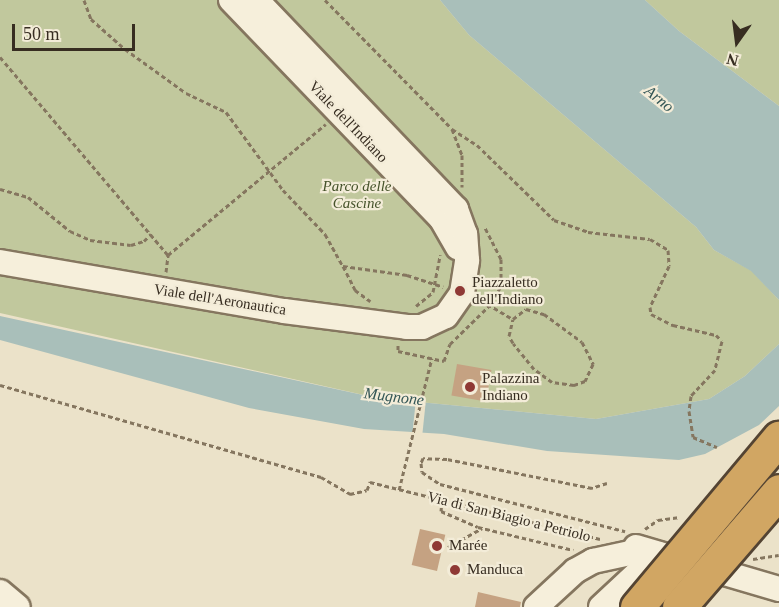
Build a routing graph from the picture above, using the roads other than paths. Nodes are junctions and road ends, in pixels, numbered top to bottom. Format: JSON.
{"nodes":[{"id":1,"x":231,"y":0,"type":"edge"},
{"id":2,"x":256,"y":0,"type":"edge"},
{"id":3,"x":457,"y":239,"type":"junction"},
{"id":4,"x":0,"y":262,"type":"edge"},
{"id":5,"x":779,"y":438,"type":"edge"},
{"id":6,"x":779,"y":491,"type":"edge"},
{"id":7,"x":642,"y":546,"type":"junction"},
{"id":8,"x":779,"y":589,"type":"edge"},
{"id":9,"x":0,"y":592,"type":"edge"},
{"id":10,"x":18,"y":607,"type":"edge"},
{"id":11,"x":536,"y":607,"type":"edge"},
{"id":12,"x":602,"y":607,"type":"edge"},
{"id":13,"x":637,"y":607,"type":"edge"},
{"id":14,"x":679,"y":607,"type":"edge"}],
"edges":[{"from":1,"to":3,"type":"street","name":"Viale dell'Indiano"},
{"from":2,"to":3,"type":"street"},
{"from":3,"to":4,"type":"street","name":"Viale dell'Aeronautica"},
{"from":5,"to":13,"type":"highway","bridge":true},
{"from":6,"to":14,"type":"highway","bridge":true},
{"from":7,"to":8,"type":"street"},
{"from":7,"to":11,"type":"street"},
{"from":7,"to":12,"type":"street"},
{"from":9,"to":10,"type":"street"}]}
